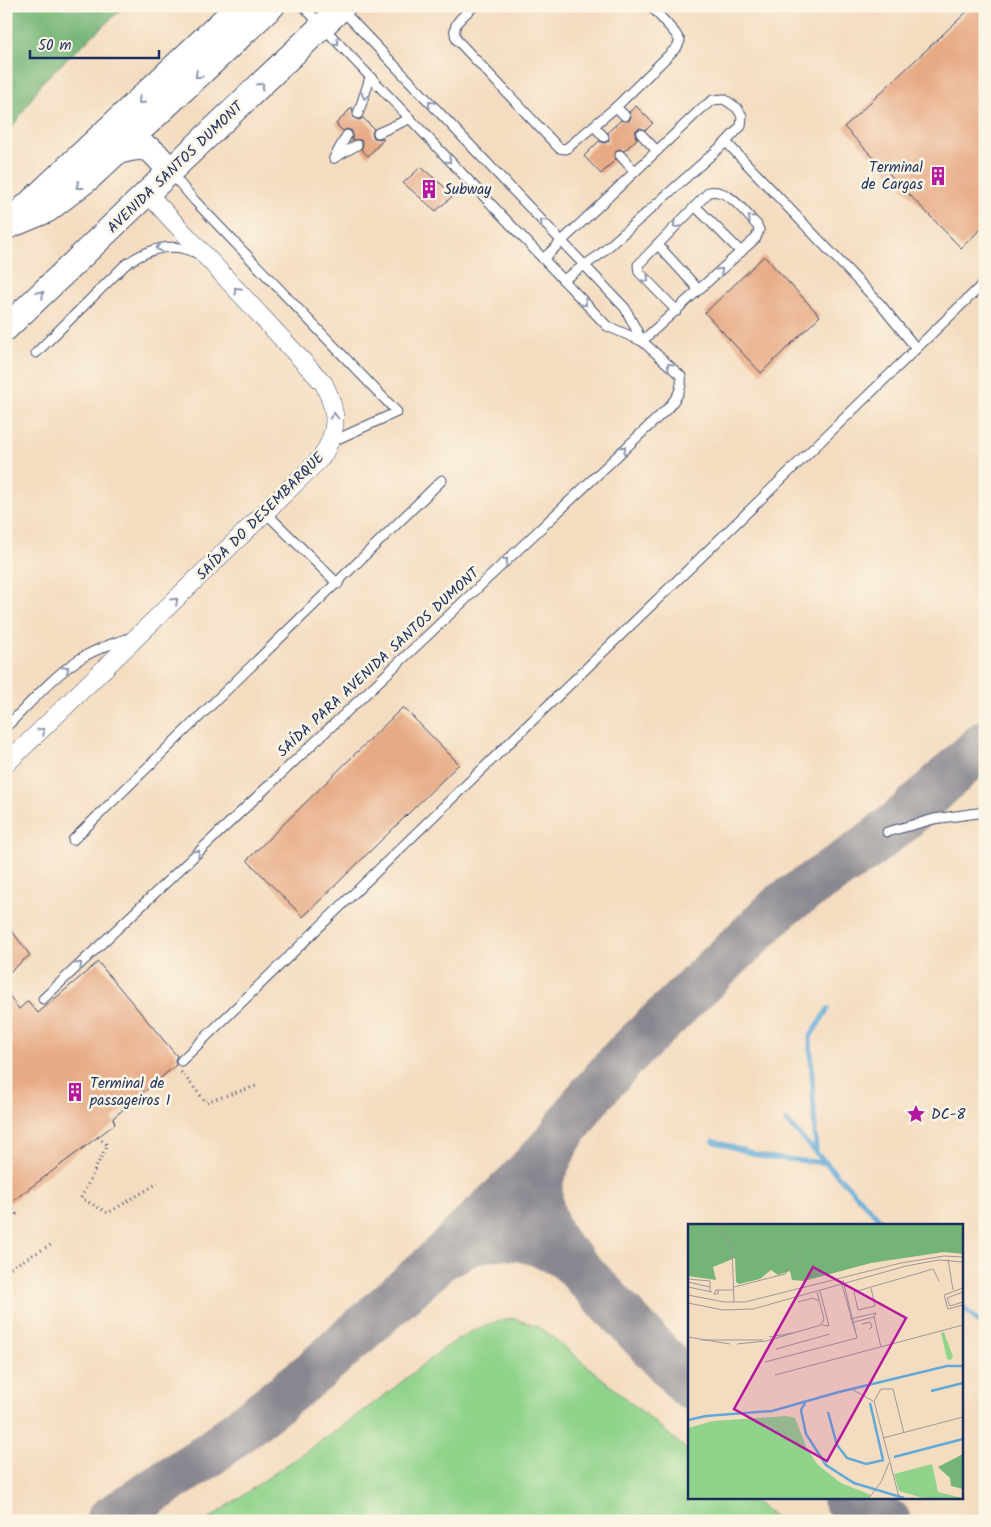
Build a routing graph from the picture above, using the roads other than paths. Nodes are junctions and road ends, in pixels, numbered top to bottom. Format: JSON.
{"nodes":[{"id":1,"x":239,"y":6,"type":"edge"},
{"id":2,"x":303,"y":6,"type":"edge"},
{"id":3,"x":474,"y":6,"type":"edge"},
{"id":4,"x":651,"y":6,"type":"edge"},
{"id":5,"x":340,"y":7,"type":"edge"},
{"id":6,"x":268,"y":8,"type":"edge"},
{"id":7,"x":322,"y":27,"type":"junction"},
{"id":8,"x":370,"y":78,"type":"junction"},
{"id":9,"x":616,"y":107,"type":"junction"},
{"id":10,"x":358,"y":114,"type":"dead end"},
{"id":11,"x":625,"y":116,"type":"dead end"},
{"id":12,"x":409,"y":119,"type":"junction"},
{"id":13,"x":594,"y":126,"type":"junction"},
{"id":14,"x":378,"y":133,"type":"dead end"},
{"id":15,"x":641,"y":134,"type":"dead end"},
{"id":16,"x":347,"y":135,"type":"dead end"},
{"id":17,"x":604,"y":137,"type":"dead end"},
{"id":18,"x":726,"y":142,"type":"junction"},
{"id":19,"x":357,"y":145,"type":"dead end"},
{"id":20,"x":657,"y":151,"type":"junction"},
{"id":21,"x":116,"y":152,"type":"junction"},
{"id":22,"x":620,"y":155,"type":"dead end"},
{"id":23,"x":170,"y":172,"type":"junction"},
{"id":24,"x":635,"y":172,"type":"junction"},
{"id":25,"x":148,"y":194,"type":"junction"},
{"id":26,"x":694,"y":206,"type":"junction"},
{"id":27,"x":6,"y":226,"type":"edge"},
{"id":28,"x":561,"y":241,"type":"junction"},
{"id":29,"x":657,"y":244,"type":"junction"},
{"id":30,"x":741,"y":252,"type":"junction"},
{"id":31,"x":206,"y":258,"type":"junction"},
{"id":32,"x":543,"y":260,"type":"junction"},
{"id":33,"x":586,"y":266,"type":"junction"},
{"id":34,"x":563,"y":280,"type":"junction"},
{"id":35,"x":985,"y":282,"type":"edge"},
{"id":36,"x":699,"y":290,"type":"junction"},
{"id":37,"x":677,"y":311,"type":"junction"},
{"id":38,"x":6,"y":328,"type":"edge"},
{"id":39,"x":642,"y":341,"type":"junction"},
{"id":40,"x":916,"y":348,"type":"junction"},
{"id":41,"x":36,"y":353,"type":"dead end"},
{"id":42,"x":331,"y":442,"type":"junction"},
{"id":43,"x":442,"y":480,"type":"dead end"},
{"id":44,"x":266,"y":512,"type":"junction"},
{"id":45,"x":338,"y":584,"type":"junction"},
{"id":46,"x":140,"y":635,"type":"junction"},
{"id":47,"x":6,"y":727,"type":"edge"},
{"id":48,"x":6,"y":764,"type":"edge"},
{"id":49,"x":985,"y":812,"type":"edge"},
{"id":50,"x":888,"y":832,"type":"dead end"},
{"id":51,"x":73,"y":840,"type":"dead end"},
{"id":52,"x":43,"y":998,"type":"dead end"},
{"id":53,"x":181,"y":1061,"type":"dead end"}],
"edges":[{"from":1,"to":27,"type":"main road","one_way":true},
{"from":2,"to":7,"type":"lane"},
{"from":3,"to":13,"type":"lane"},
{"from":4,"to":9,"type":"lane"},
{"from":5,"to":7,"type":"main road","name":"AVENIDA SANTOS DUMONT"},
{"from":28,"to":5,"type":"lane","one_way":true},
{"from":6,"to":21,"type":"main road","one_way":true},
{"from":7,"to":8,"type":"lane","one_way":true},
{"from":23,"to":7,"type":"main road","name":"AVENIDA SANTOS DUMONT","one_way":true},
{"from":8,"to":10,"type":"lane","one_way":true},
{"from":8,"to":12,"type":"lane"},
{"from":9,"to":11,"type":"lane"},
{"from":9,"to":13,"type":"lane"},
{"from":12,"to":14,"type":"lane"},
{"from":12,"to":32,"type":"lane","one_way":true},
{"from":13,"to":17,"type":"lane"},
{"from":15,"to":20,"type":"lane"},
{"from":16,"to":19,"type":"lane"},
{"from":18,"to":20,"type":"lane"},
{"from":18,"to":33,"type":"lane"},
{"from":18,"to":40,"type":"lane"},
{"from":20,"to":24,"type":"lane"},
{"from":21,"to":23,"type":"main road"},
{"from":21,"to":27,"type":"main road","one_way":true},
{"from":22,"to":24,"type":"lane"},
{"from":23,"to":25,"type":"main road","name":"AVENIDA SANTOS DUMONT"},
{"from":23,"to":42,"type":"lane"},
{"from":24,"to":28,"type":"lane"},
{"from":25,"to":31,"type":"street","name":"SAÍDA DO DESEMBARQUE"},
{"from":38,"to":25,"type":"main road","name":"AVENIDA SANTOS DUMONT","one_way":true},
{"from":26,"to":29,"type":"lane","one_way":true},
{"from":26,"to":30,"type":"lane"},
{"from":30,"to":26,"type":"lane","one_way":true},
{"from":28,"to":32,"type":"lane"},
{"from":28,"to":33,"type":"lane"},
{"from":29,"to":36,"type":"lane"},
{"from":29,"to":37,"type":"lane","one_way":true},
{"from":36,"to":30,"type":"lane","one_way":true},
{"from":31,"to":41,"type":"lane","one_way":true},
{"from":42,"to":31,"type":"street","name":"SAÍDA DO DESEMBARQUE","one_way":true},
{"from":32,"to":34,"type":"lane"},
{"from":33,"to":34,"type":"lane"},
{"from":33,"to":39,"type":"lane"},
{"from":34,"to":39,"type":"lane","one_way":true},
{"from":35,"to":40,"type":"lane"},
{"from":36,"to":37,"type":"lane"},
{"from":37,"to":39,"type":"lane"},
{"from":52,"to":39,"type":"lane","name":"SAÍDA PARA AVENIDA SANTOS DUMONT","one_way":true},
{"from":40,"to":53,"type":"lane"},
{"from":42,"to":44,"type":"street","name":"SAÍDA DO DESEMBARQUE"},
{"from":43,"to":45,"type":"lane"},
{"from":44,"to":45,"type":"lane"},
{"from":46,"to":44,"type":"street","name":"SAÍDA DO DESEMBARQUE","one_way":true},
{"from":45,"to":51,"type":"lane"},
{"from":47,"to":46,"type":"lane","name":"SAÍDA DO DESEMBARQUE","one_way":true},
{"from":48,"to":46,"type":"street","one_way":true},
{"from":49,"to":50,"type":"lane"}]}
